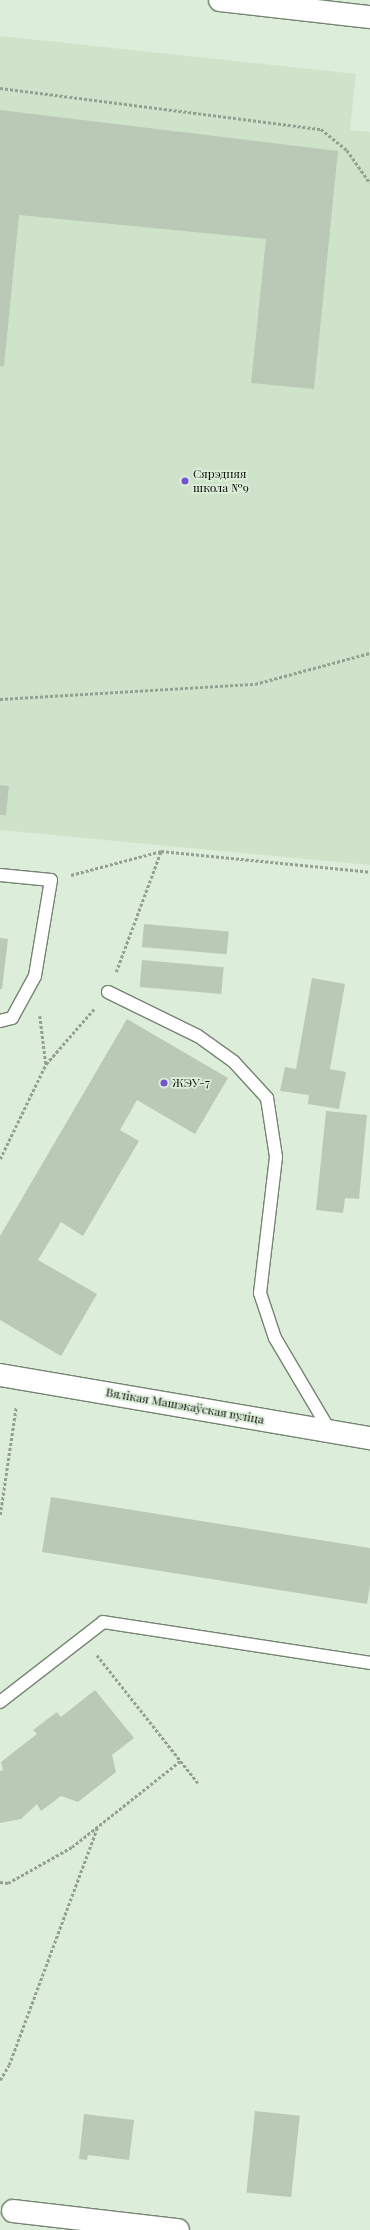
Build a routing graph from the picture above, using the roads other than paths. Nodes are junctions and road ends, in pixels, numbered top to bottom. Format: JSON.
{"nodes":[{"id":1,"x":220,"y":0,"type":"edge"},
{"id":2,"x":370,"y":17,"type":"edge"},
{"id":3,"x":0,"y":875,"type":"edge"},
{"id":4,"x":108,"y":992,"type":"road end"},
{"id":5,"x":0,"y":1021,"type":"edge"},
{"id":6,"x":10,"y":1376,"type":"edge"},
{"id":7,"x":330,"y":1431,"type":"junction"},
{"id":8,"x":370,"y":1438,"type":"edge"},
{"id":9,"x":370,"y":1663,"type":"edge"},
{"id":10,"x":0,"y":1702,"type":"edge"},
{"id":11,"x":13,"y":2211,"type":"dead end"},
{"id":12,"x":178,"y":2230,"type":"edge"}],
"edges":[{"from":1,"to":2,"type":"street"},
{"from":3,"to":5,"type":"lane"},
{"from":4,"to":7,"type":"lane"},
{"from":6,"to":7,"type":"street","name":"Вялікая Машэкаўская вуліца"},
{"from":7,"to":8,"type":"street","name":"Вялікая Машэкаўская вуліца"},
{"from":9,"to":10,"type":"lane"},
{"from":11,"to":12,"type":"street"}]}
